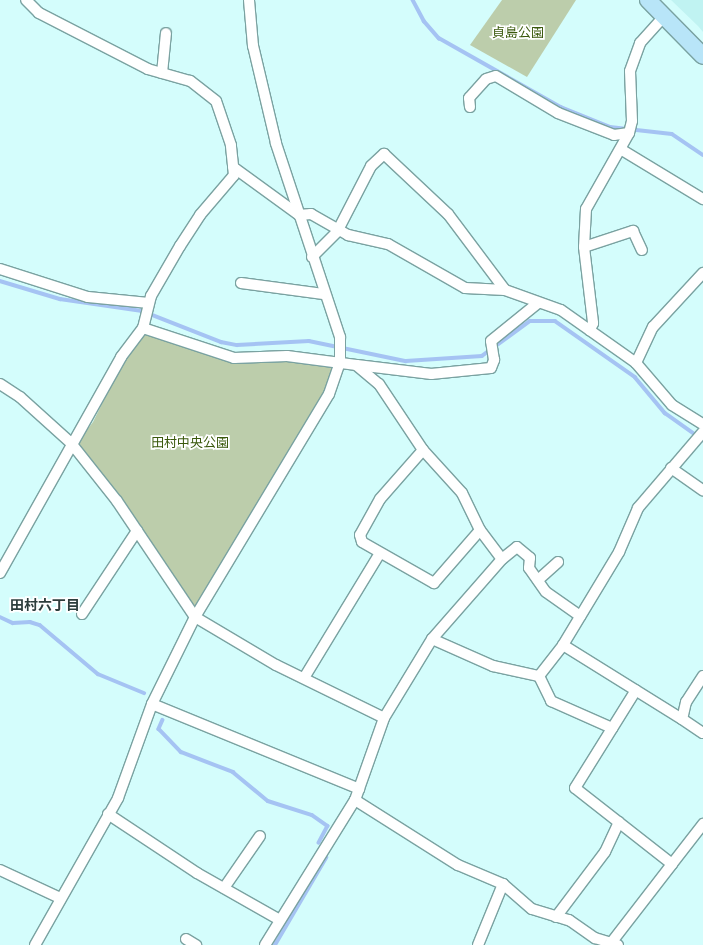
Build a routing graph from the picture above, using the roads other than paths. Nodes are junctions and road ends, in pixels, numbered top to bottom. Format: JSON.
{"nodes":[{"id":1,"x":26,"y":0,"type":"edge"},
{"id":2,"x":250,"y":0,"type":"edge"},
{"id":3,"x":648,"y":0,"type":"edge"},
{"id":4,"x":664,"y":16,"type":"junction"},
{"id":5,"x":166,"y":33,"type":"dead end"},
{"id":6,"x":703,"y":56,"type":"edge"},
{"id":7,"x":162,"y":73,"type":"junction"},
{"id":8,"x":470,"y":108,"type":"dead end"},
{"id":9,"x":629,"y":134,"type":"junction"},
{"id":10,"x":622,"y":150,"type":"junction"},
{"id":11,"x":233,"y":167,"type":"junction"},
{"id":12,"x":703,"y":199,"type":"edge"},
{"id":13,"x":299,"y":215,"type":"junction"},
{"id":14,"x":337,"y":232,"type":"junction"},
{"id":15,"x":584,"y":247,"type":"junction"},
{"id":16,"x":642,"y":250,"type":"dead end"},
{"id":17,"x":312,"y":257,"type":"junction"},
{"id":18,"x":0,"y":269,"type":"edge"},
{"id":19,"x":703,"y":273,"type":"edge"},
{"id":20,"x":241,"y":283,"type":"dead end"},
{"id":21,"x":505,"y":290,"type":"junction"},
{"id":22,"x":323,"y":294,"type":"junction"},
{"id":23,"x":538,"y":303,"type":"junction"},
{"id":24,"x":149,"y":305,"type":"junction"},
{"id":25,"x":144,"y":325,"type":"junction"},
{"id":26,"x":590,"y":330,"type":"junction"},
{"id":27,"x":340,"y":362,"type":"junction"},
{"id":28,"x":636,"y":363,"type":"junction"},
{"id":29,"x":356,"y":365,"type":"junction"},
{"id":30,"x":0,"y":384,"type":"edge"},
{"id":31,"x":703,"y":424,"type":"edge"},
{"id":32,"x":703,"y":432,"type":"edge"},
{"id":33,"x":71,"y":443,"type":"junction"},
{"id":34,"x":424,"y":450,"type":"junction"},
{"id":35,"x":671,"y":468,"type":"junction"},
{"id":36,"x":703,"y":490,"type":"edge"},
{"id":37,"x":480,"y":530,"type":"junction"},
{"id":38,"x":137,"y":531,"type":"junction"},
{"id":39,"x":380,"y":554,"type":"junction"},
{"id":40,"x":502,"y":559,"type":"junction"},
{"id":41,"x":558,"y":562,"type":"dead end"},
{"id":42,"x":0,"y":573,"type":"edge"},
{"id":43,"x":538,"y":580,"type":"junction"},
{"id":44,"x":82,"y":614,"type":"dead end"},
{"id":45,"x":580,"y":616,"type":"junction"},
{"id":46,"x":195,"y":617,"type":"junction"},
{"id":47,"x":432,"y":639,"type":"junction"},
{"id":48,"x":563,"y":645,"type":"junction"},
{"id":49,"x":539,"y":676,"type":"junction"},
{"id":50,"x":703,"y":676,"type":"edge"},
{"id":51,"x":304,"y":678,"type":"junction"},
{"id":52,"x":636,"y":690,"type":"junction"},
{"id":53,"x":152,"y":704,"type":"junction"},
{"id":54,"x":384,"y":718,"type":"junction"},
{"id":55,"x":682,"y":719,"type":"junction"},
{"id":56,"x":612,"y":728,"type":"junction"},
{"id":57,"x":703,"y":733,"type":"edge"},
{"id":58,"x":359,"y":789,"type":"junction"},
{"id":59,"x":355,"y":800,"type":"junction"},
{"id":60,"x":108,"y":814,"type":"junction"},
{"id":61,"x":619,"y":822,"type":"junction"},
{"id":62,"x":703,"y":824,"type":"edge"},
{"id":63,"x":260,"y":836,"type":"dead end"},
{"id":64,"x":672,"y":864,"type":"junction"},
{"id":65,"x":0,"y":870,"type":"edge"},
{"id":66,"x":502,"y":884,"type":"junction"},
{"id":67,"x":224,"y":888,"type":"junction"},
{"id":68,"x":60,"y":898,"type":"junction"},
{"id":69,"x":556,"y":916,"type":"junction"},
{"id":70,"x":280,"y":920,"type":"junction"},
{"id":71,"x":186,"y":938,"type":"dead end"},
{"id":72,"x":614,"y":944,"type":"edge"},
{"id":73,"x":35,"y":945,"type":"edge"},
{"id":74,"x":196,"y":945,"type":"edge"},
{"id":75,"x":265,"y":945,"type":"edge"},
{"id":76,"x":478,"y":945,"type":"edge"}],
"edges":[{"from":1,"to":7,"type":"street"},
{"from":2,"to":13,"type":"street"},
{"from":3,"to":4,"type":"main road"},
{"from":4,"to":6,"type":"main road"},
{"from":4,"to":9,"type":"street"},
{"from":5,"to":7,"type":"street"},
{"from":7,"to":11,"type":"street"},
{"from":8,"to":9,"type":"street"},
{"from":9,"to":10,"type":"street"},
{"from":10,"to":12,"type":"street"},
{"from":10,"to":15,"type":"street"},
{"from":11,"to":13,"type":"street"},
{"from":11,"to":24,"type":"street"},
{"from":13,"to":14,"type":"street"},
{"from":13,"to":17,"type":"street"},
{"from":14,"to":17,"type":"street"},
{"from":14,"to":21,"type":"street"},
{"from":14,"to":21,"type":"street"},
{"from":15,"to":16,"type":"street"},
{"from":15,"to":26,"type":"street"},
{"from":17,"to":22,"type":"street"},
{"from":18,"to":24,"type":"street"},
{"from":19,"to":28,"type":"street"},
{"from":20,"to":22,"type":"street"},
{"from":21,"to":23,"type":"street"},
{"from":22,"to":27,"type":"street"},
{"from":23,"to":26,"type":"street"},
{"from":23,"to":29,"type":"street"},
{"from":24,"to":25,"type":"street"},
{"from":25,"to":27,"type":"street"},
{"from":25,"to":33,"type":"street"},
{"from":26,"to":28,"type":"street"},
{"from":27,"to":29,"type":"street"},
{"from":27,"to":46,"type":"street"},
{"from":28,"to":31,"type":"street"},
{"from":29,"to":34,"type":"street"},
{"from":30,"to":33,"type":"street"},
{"from":32,"to":35,"type":"street"},
{"from":33,"to":38,"type":"street"},
{"from":33,"to":42,"type":"street"},
{"from":34,"to":37,"type":"street"},
{"from":34,"to":39,"type":"street"},
{"from":35,"to":36,"type":"street"},
{"from":35,"to":45,"type":"street"},
{"from":37,"to":39,"type":"street"},
{"from":37,"to":40,"type":"street"},
{"from":38,"to":44,"type":"street"},
{"from":38,"to":46,"type":"street"},
{"from":39,"to":51,"type":"street"},
{"from":40,"to":43,"type":"street"},
{"from":40,"to":47,"type":"street"},
{"from":41,"to":43,"type":"street"},
{"from":43,"to":45,"type":"street"},
{"from":45,"to":48,"type":"street"},
{"from":46,"to":51,"type":"street"},
{"from":46,"to":53,"type":"street"},
{"from":47,"to":49,"type":"street"},
{"from":47,"to":54,"type":"street"},
{"from":48,"to":49,"type":"street"},
{"from":48,"to":52,"type":"street"},
{"from":49,"to":56,"type":"street"},
{"from":50,"to":55,"type":"street"},
{"from":51,"to":54,"type":"street"},
{"from":52,"to":55,"type":"street"},
{"from":52,"to":56,"type":"street"},
{"from":53,"to":58,"type":"street"},
{"from":53,"to":60,"type":"street"},
{"from":54,"to":58,"type":"street"},
{"from":55,"to":57,"type":"street"},
{"from":56,"to":61,"type":"street"},
{"from":58,"to":59,"type":"street"},
{"from":59,"to":66,"type":"street"},
{"from":59,"to":70,"type":"street"},
{"from":60,"to":67,"type":"street"},
{"from":60,"to":68,"type":"street"},
{"from":61,"to":64,"type":"street"},
{"from":61,"to":69,"type":"street"},
{"from":62,"to":64,"type":"street"},
{"from":63,"to":67,"type":"street"},
{"from":64,"to":72,"type":"street"},
{"from":65,"to":68,"type":"street"},
{"from":66,"to":69,"type":"street"},
{"from":66,"to":76,"type":"street"},
{"from":67,"to":70,"type":"street"},
{"from":68,"to":73,"type":"street"},
{"from":69,"to":72,"type":"street"},
{"from":70,"to":75,"type":"street"},
{"from":71,"to":74,"type":"street"}]}
